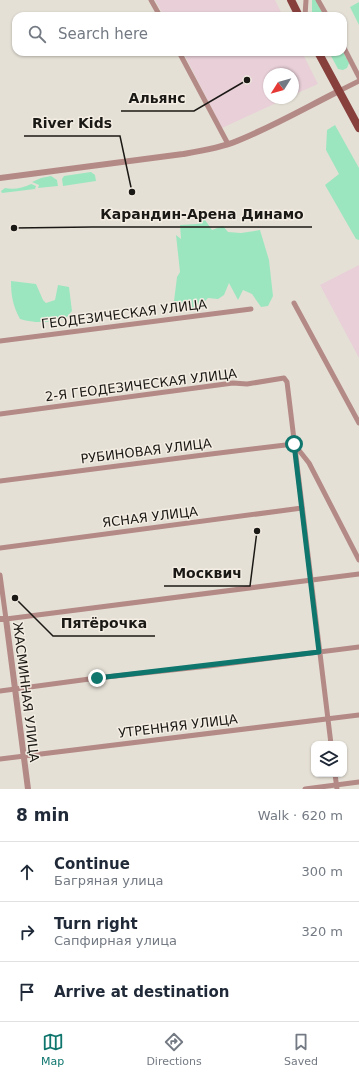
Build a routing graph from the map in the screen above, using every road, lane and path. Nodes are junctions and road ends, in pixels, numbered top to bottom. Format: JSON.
{"nodes":[{"id":1,"x":151,"y":0,"type":"edge"},
{"id":2,"x":290,"y":0,"type":"edge"},
{"id":3,"x":306,"y":0,"type":"edge"},
{"id":4,"x":318,"y":0,"type":"edge"},
{"id":5,"x":158,"y":12,"type":"edge"},
{"id":6,"x":297,"y":12,"type":"edge"},
{"id":7,"x":305,"y":12,"type":"edge"},
{"id":8,"x":325,"y":12,"type":"edge"},
{"id":9,"x":347,"y":54,"type":"edge"},
{"id":10,"x":181,"y":56,"type":"edge"},
{"id":11,"x":320,"y":56,"type":"edge"},
{"id":12,"x":359,"y":77,"type":"edge"},
{"id":13,"x":359,"y":81,"type":"edge"},
{"id":14,"x":339,"y":91,"type":"junction"},
{"id":15,"x":359,"y":128,"type":"edge"},
{"id":16,"x":228,"y":144,"type":"junction"},
{"id":17,"x":0,"y":178,"type":"edge"},
{"id":18,"x":294,"y":303,"type":"dead end"},
{"id":19,"x":251,"y":309,"type":"dead end"},
{"id":20,"x":0,"y":341,"type":"edge"},
{"id":21,"x":0,"y":414,"type":"edge"},
{"id":22,"x":359,"y":423,"type":"edge"},
{"id":23,"x":294,"y":444,"type":"junction"},
{"id":24,"x":0,"y":481,"type":"edge"},
{"id":25,"x":302,"y":508,"type":"junction"},
{"id":26,"x":0,"y":548,"type":"edge"},
{"id":27,"x":359,"y":560,"type":"edge"},
{"id":28,"x":359,"y":574,"type":"edge"},
{"id":29,"x":0,"y":575,"type":"edge"},
{"id":30,"x":310,"y":579,"type":"junction"},
{"id":31,"x":3,"y":619,"type":"edge"},
{"id":32,"x":359,"y":647,"type":"edge"},
{"id":33,"x":319,"y":652,"type":"junction"},
{"id":34,"x":15,"y":689,"type":"junction"},
{"id":35,"x":0,"y":691,"type":"edge"},
{"id":36,"x":359,"y":714,"type":"edge"},
{"id":37,"x":327,"y":719,"type":"junction"},
{"id":38,"x":330,"y":741,"type":"edge"},
{"id":39,"x":24,"y":756,"type":"junction"},
{"id":40,"x":0,"y":759,"type":"edge"},
{"id":41,"x":335,"y":777,"type":"edge"},
{"id":42,"x":359,"y":782,"type":"edge"},
{"id":43,"x":337,"y":787,"type":"edge"},
{"id":44,"x":28,"y":789,"type":"edge"},
{"id":45,"x":305,"y":789,"type":"edge"}],
"edges":[{"from":1,"to":5,"type":"street"},
{"from":2,"to":6,"type":"main road"},
{"from":3,"to":7,"type":"street"},
{"from":4,"to":8,"type":"street"},
{"from":9,"to":12,"type":"street"},
{"from":10,"to":16,"type":"street"},
{"from":11,"to":14,"type":"main road"},
{"from":13,"to":14,"type":"street"},
{"from":14,"to":15,"type":"main road"},
{"from":14,"to":16,"type":"street"},
{"from":16,"to":17,"type":"street"},
{"from":18,"to":22,"type":"street"},
{"from":19,"to":20,"type":"street","name":"ГЕОДЕЗИЧЕСКАЯ УЛИЦА"},
{"from":21,"to":23,"type":"street","name":"2-Я ГЕОДЕЗИЧЕСКАЯ УЛИЦА"},
{"from":23,"to":24,"type":"street","name":"РУБИНОВАЯ УЛИЦА"},
{"from":23,"to":25,"type":"street"},
{"from":23,"to":27,"type":"street"},
{"from":25,"to":26,"type":"street","name":"ЯСНАЯ УЛИЦА"},
{"from":25,"to":30,"type":"street"},
{"from":28,"to":30,"type":"street"},
{"from":29,"to":31,"type":"street","name":"ЖАСМИННАЯ УЛИЦА"},
{"from":30,"to":31,"type":"street"},
{"from":30,"to":33,"type":"street"},
{"from":31,"to":34,"type":"street","name":"ЖАСМИННАЯ УЛИЦА"},
{"from":32,"to":33,"type":"street"},
{"from":33,"to":34,"type":"street"},
{"from":33,"to":37,"type":"street"},
{"from":34,"to":35,"type":"street"},
{"from":34,"to":39,"type":"street","name":"ЖАСМИННАЯ УЛИЦА"},
{"from":36,"to":37,"type":"street","name":"УТРЕННЯЯ УЛИЦА"},
{"from":37,"to":38,"type":"street"},
{"from":37,"to":39,"type":"street","name":"УТРЕННЯЯ УЛИЦА"},
{"from":39,"to":40,"type":"street","name":"УТРЕННЯЯ УЛИЦА"},
{"from":39,"to":44,"type":"street","name":"ЖАСМИННАЯ УЛИЦА"},
{"from":41,"to":43,"type":"street"},
{"from":42,"to":43,"type":"street"},
{"from":43,"to":45,"type":"street"}]}
